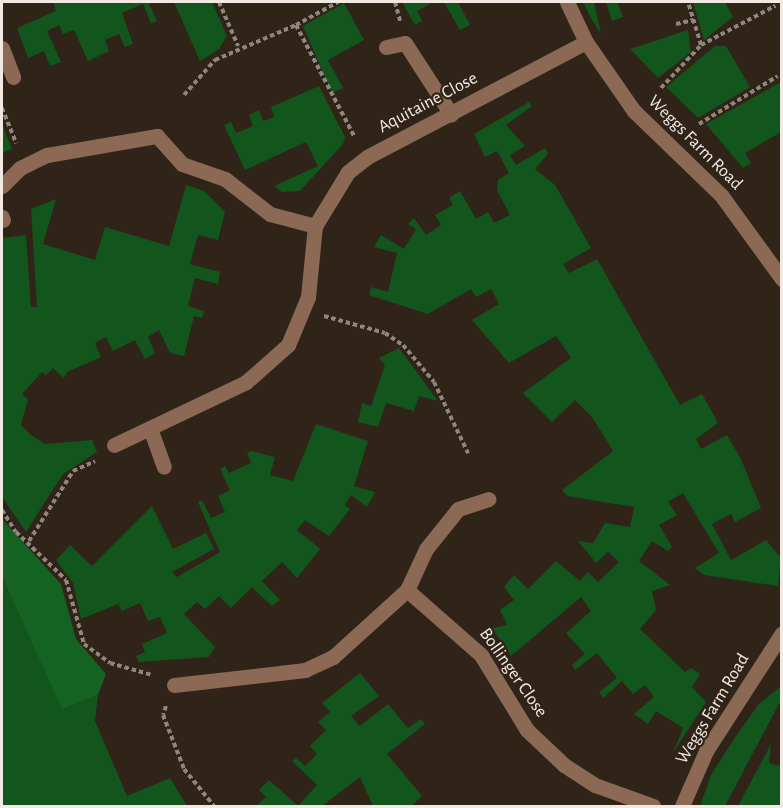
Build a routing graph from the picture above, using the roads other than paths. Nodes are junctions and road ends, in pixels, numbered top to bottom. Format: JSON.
{"nodes":[{"id":1,"x":567,"y":2,"type":"edge"},
{"id":2,"x":586,"y":42,"type":"junction"},
{"id":3,"x":386,"y":47,"type":"dead end"},
{"id":4,"x":2,"y":48,"type":"edge"},
{"id":5,"x":13,"y":77,"type":"dead end"},
{"id":6,"x":451,"y":114,"type":"junction"},
{"id":7,"x":2,"y":186,"type":"edge"},
{"id":8,"x":315,"y":226,"type":"junction"},
{"id":9,"x":780,"y":272,"type":"edge"},
{"id":10,"x":150,"y":428,"type":"junction"},
{"id":11,"x":109,"y":450,"type":"road end"},
{"id":12,"x":164,"y":466,"type":"dead end"},
{"id":13,"x":488,"y":499,"type":"dead end"},
{"id":14,"x":407,"y":590,"type":"junction"},
{"id":15,"x":781,"y":636,"type":"edge"},
{"id":16,"x":174,"y":685,"type":"road end"},
{"id":17,"x":653,"y":807,"type":"edge"},
{"id":18,"x":682,"y":807,"type":"edge"}],
"edges":[{"from":1,"to":2,"type":"street","name":"Weggs Farm Road"},
{"from":2,"to":6,"type":"street","name":"Aquitaine Close"},
{"from":2,"to":9,"type":"street","name":"Weggs Farm Road"},
{"from":3,"to":6,"type":"street"},
{"from":4,"to":5,"type":"street"},
{"from":6,"to":8,"type":"street","name":"Aquitaine Close"},
{"from":7,"to":8,"type":"street"},
{"from":8,"to":10,"type":"street","name":"Aquitaine Close"},
{"from":10,"to":11,"type":"street","name":"Aquitaine Close"},
{"from":10,"to":12,"type":"street"},
{"from":13,"to":14,"type":"street"},
{"from":14,"to":16,"type":"street"},
{"from":14,"to":17,"type":"street","name":"Bollinger Close"},
{"from":15,"to":18,"type":"street","name":"Weggs Farm Road"}]}
